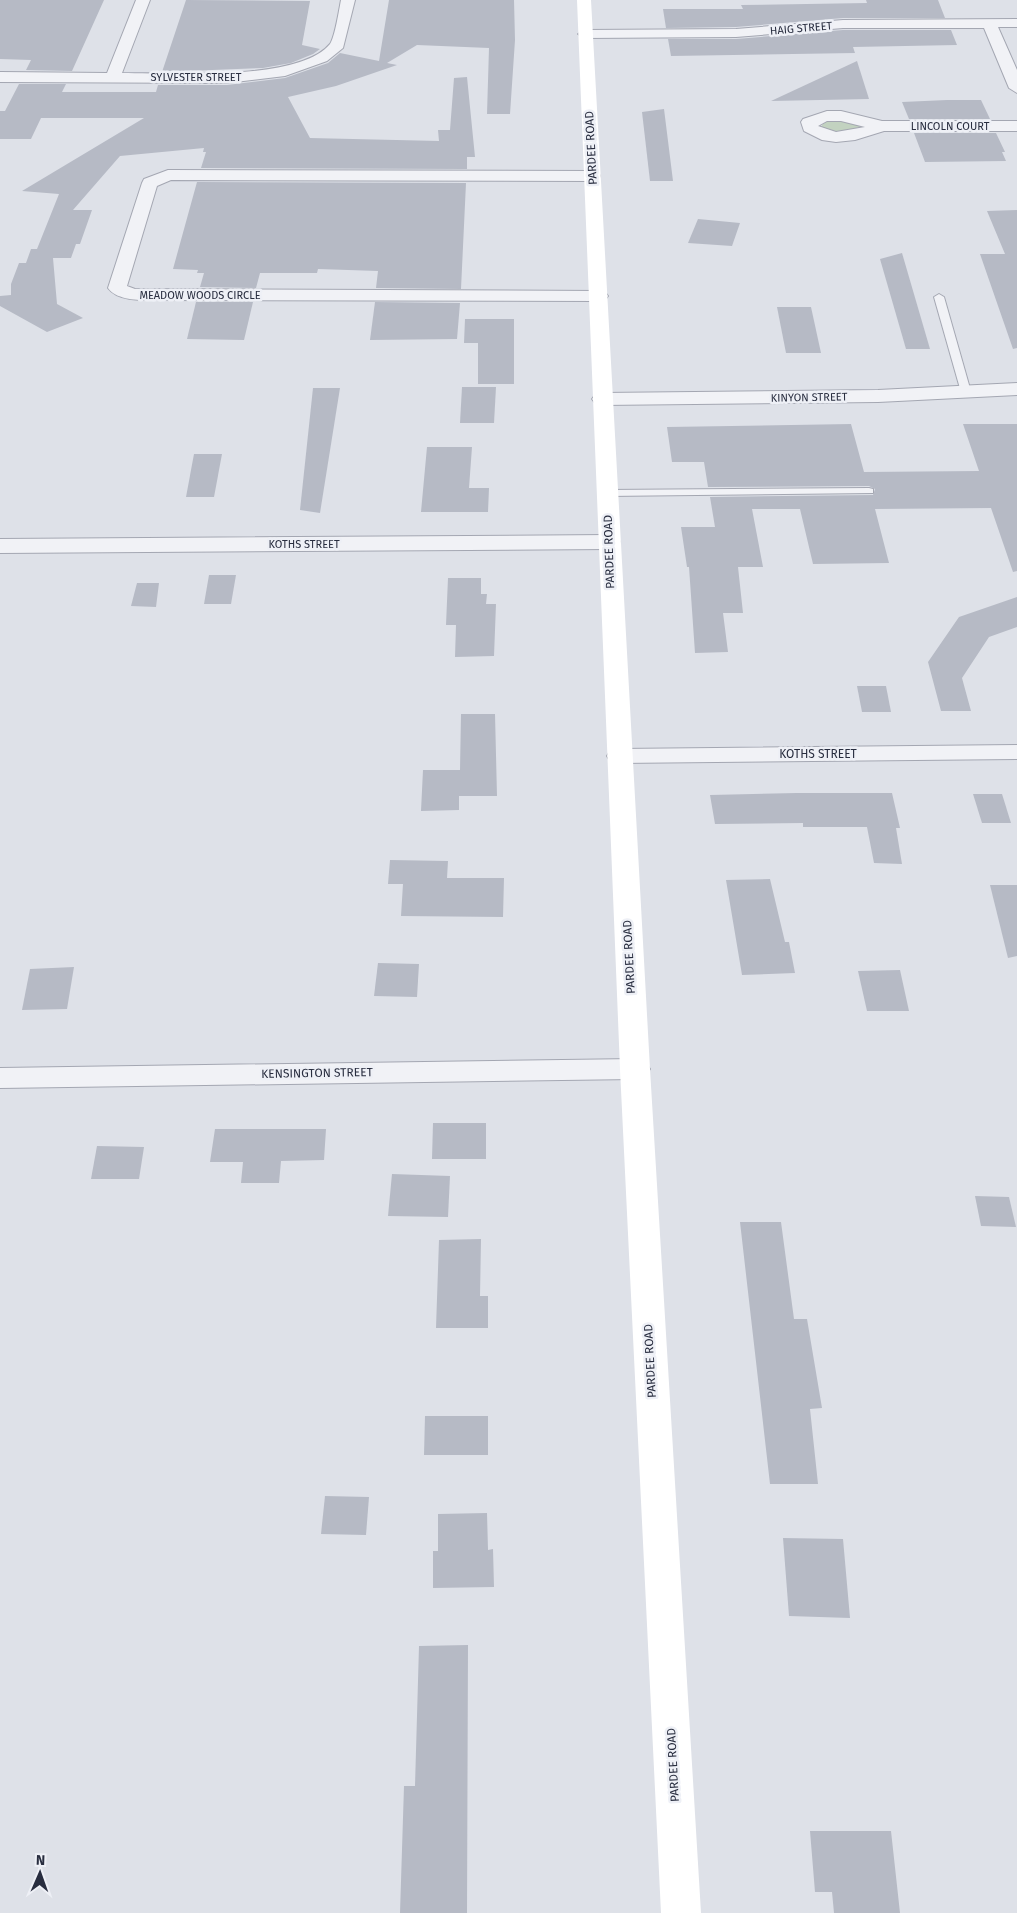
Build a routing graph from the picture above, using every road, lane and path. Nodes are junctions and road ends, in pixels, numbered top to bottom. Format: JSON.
{"nodes":[{"id":1,"x":143,"y":0,"type":"edge"},
{"id":2,"x":348,"y":0,"type":"edge"},
{"id":3,"x":584,"y":0,"type":"edge"},
{"id":4,"x":989,"y":23,"type":"junction"},
{"id":5,"x":1017,"y":23,"type":"edge"},
{"id":6,"x":585,"y":34,"type":"junction"},
{"id":7,"x":0,"y":77,"type":"edge"},
{"id":8,"x":113,"y":77,"type":"junction"},
{"id":9,"x":1017,"y":88,"type":"edge"},
{"id":10,"x":882,"y":126,"type":"dead end"},
{"id":11,"x":1017,"y":126,"type":"edge"},
{"id":12,"x":592,"y":176,"type":"junction"},
{"id":13,"x":599,"y":296,"type":"junction"},
{"id":14,"x":939,"y":297,"type":"dead end"},
{"id":15,"x":1017,"y":389,"type":"edge"},
{"id":16,"x":966,"y":392,"type":"junction"},
{"id":17,"x":602,"y":399,"type":"junction"},
{"id":18,"x":869,"y":491,"type":"dead end"},
{"id":19,"x":607,"y":493,"type":"junction"},
{"id":20,"x":609,"y":542,"type":"junction"},
{"id":21,"x":0,"y":546,"type":"edge"},
{"id":22,"x":1017,"y":752,"type":"edge"},
{"id":23,"x":619,"y":756,"type":"junction"},
{"id":24,"x":635,"y":1069,"type":"junction"},
{"id":25,"x":0,"y":1078,"type":"edge"},
{"id":26,"x":681,"y":1913,"type":"edge"}],
"edges":[{"from":1,"to":8,"type":"street"},
{"from":2,"to":8,"type":"street","name":"SYLVESTER STREET"},
{"from":3,"to":6,"type":"main road","name":"PARDEE ROAD"},
{"from":4,"to":5,"type":"street","name":"HAIG STREET"},
{"from":4,"to":6,"type":"street","name":"HAIG STREET"},
{"from":4,"to":9,"type":"street"},
{"from":6,"to":12,"type":"main road","name":"PARDEE ROAD"},
{"from":7,"to":8,"type":"street","name":"SYLVESTER STREET"},
{"from":10,"to":11,"type":"street","name":"LINCOLN COURT"},
{"from":12,"to":13,"type":"main road","name":"PARDEE ROAD"},
{"from":12,"to":13,"type":"street","name":"MEADOW WOODS CIRCLE"},
{"from":13,"to":17,"type":"main road","name":"PARDEE ROAD"},
{"from":14,"to":16,"type":"lane"},
{"from":15,"to":16,"type":"street","name":"KINYON STREET"},
{"from":16,"to":17,"type":"street","name":"KINYON STREET"},
{"from":17,"to":19,"type":"main road","name":"PARDEE ROAD"},
{"from":18,"to":19,"type":"lane"},
{"from":19,"to":20,"type":"main road","name":"PARDEE ROAD"},
{"from":20,"to":21,"type":"street","name":"KOTHS STREET"},
{"from":20,"to":23,"type":"main road","name":"PARDEE ROAD"},
{"from":22,"to":23,"type":"street","name":"KOTHS STREET"},
{"from":23,"to":24,"type":"main road","name":"PARDEE ROAD"},
{"from":24,"to":25,"type":"street","name":"KENSINGTON STREET"},
{"from":24,"to":26,"type":"main road","name":"PARDEE ROAD"}]}
